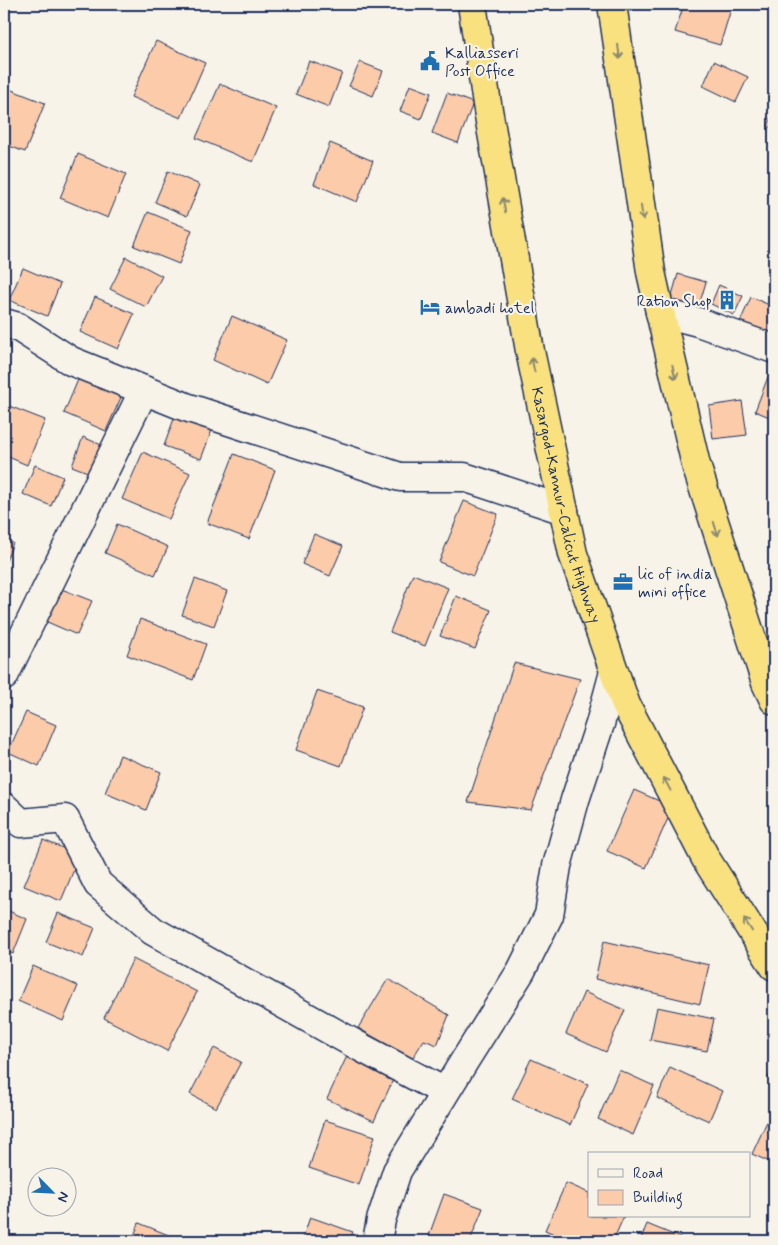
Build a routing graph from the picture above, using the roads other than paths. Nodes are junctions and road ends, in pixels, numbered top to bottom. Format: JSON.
{"nodes":[{"id":1,"x":472,"y":4,"type":"edge"},
{"id":2,"x":612,"y":4,"type":"edge"},
{"id":3,"x":660,"y":312,"type":"junction"},
{"id":4,"x":4,"y":324,"type":"edge"},
{"id":5,"x":774,"y":349,"type":"edge"},
{"id":6,"x":144,"y":390,"type":"junction"},
{"id":7,"x":564,"y":510,"type":"junction"},
{"id":8,"x":614,"y":672,"type":"junction"},
{"id":9,"x":4,"y":676,"type":"edge"},
{"id":10,"x":774,"y":700,"type":"edge"},
{"id":11,"x":4,"y":807,"type":"edge"},
{"id":12,"x":774,"y":966,"type":"edge"},
{"id":13,"x":445,"y":1092,"type":"junction"},
{"id":14,"x":377,"y":1241,"type":"edge"}],
"edges":[{"from":7,"to":1,"type":"highway","name":"Kasargod-Kannur-Calicut Highway","one_way":true},
{"from":2,"to":3,"type":"highway","one_way":true},
{"from":3,"to":5,"type":"street"},
{"from":3,"to":10,"type":"highway","one_way":true},
{"from":4,"to":6,"type":"street"},
{"from":6,"to":7,"type":"street"},
{"from":6,"to":9,"type":"street"},
{"from":7,"to":8,"type":"highway","name":"Kasargod-Kannur-Calicut Highway"},
{"from":12,"to":8,"type":"highway","name":"Kasargod-Kannur-Calicut Highway","one_way":true},
{"from":8,"to":13,"type":"street"},
{"from":11,"to":13,"type":"street"},
{"from":13,"to":14,"type":"street"}]}
